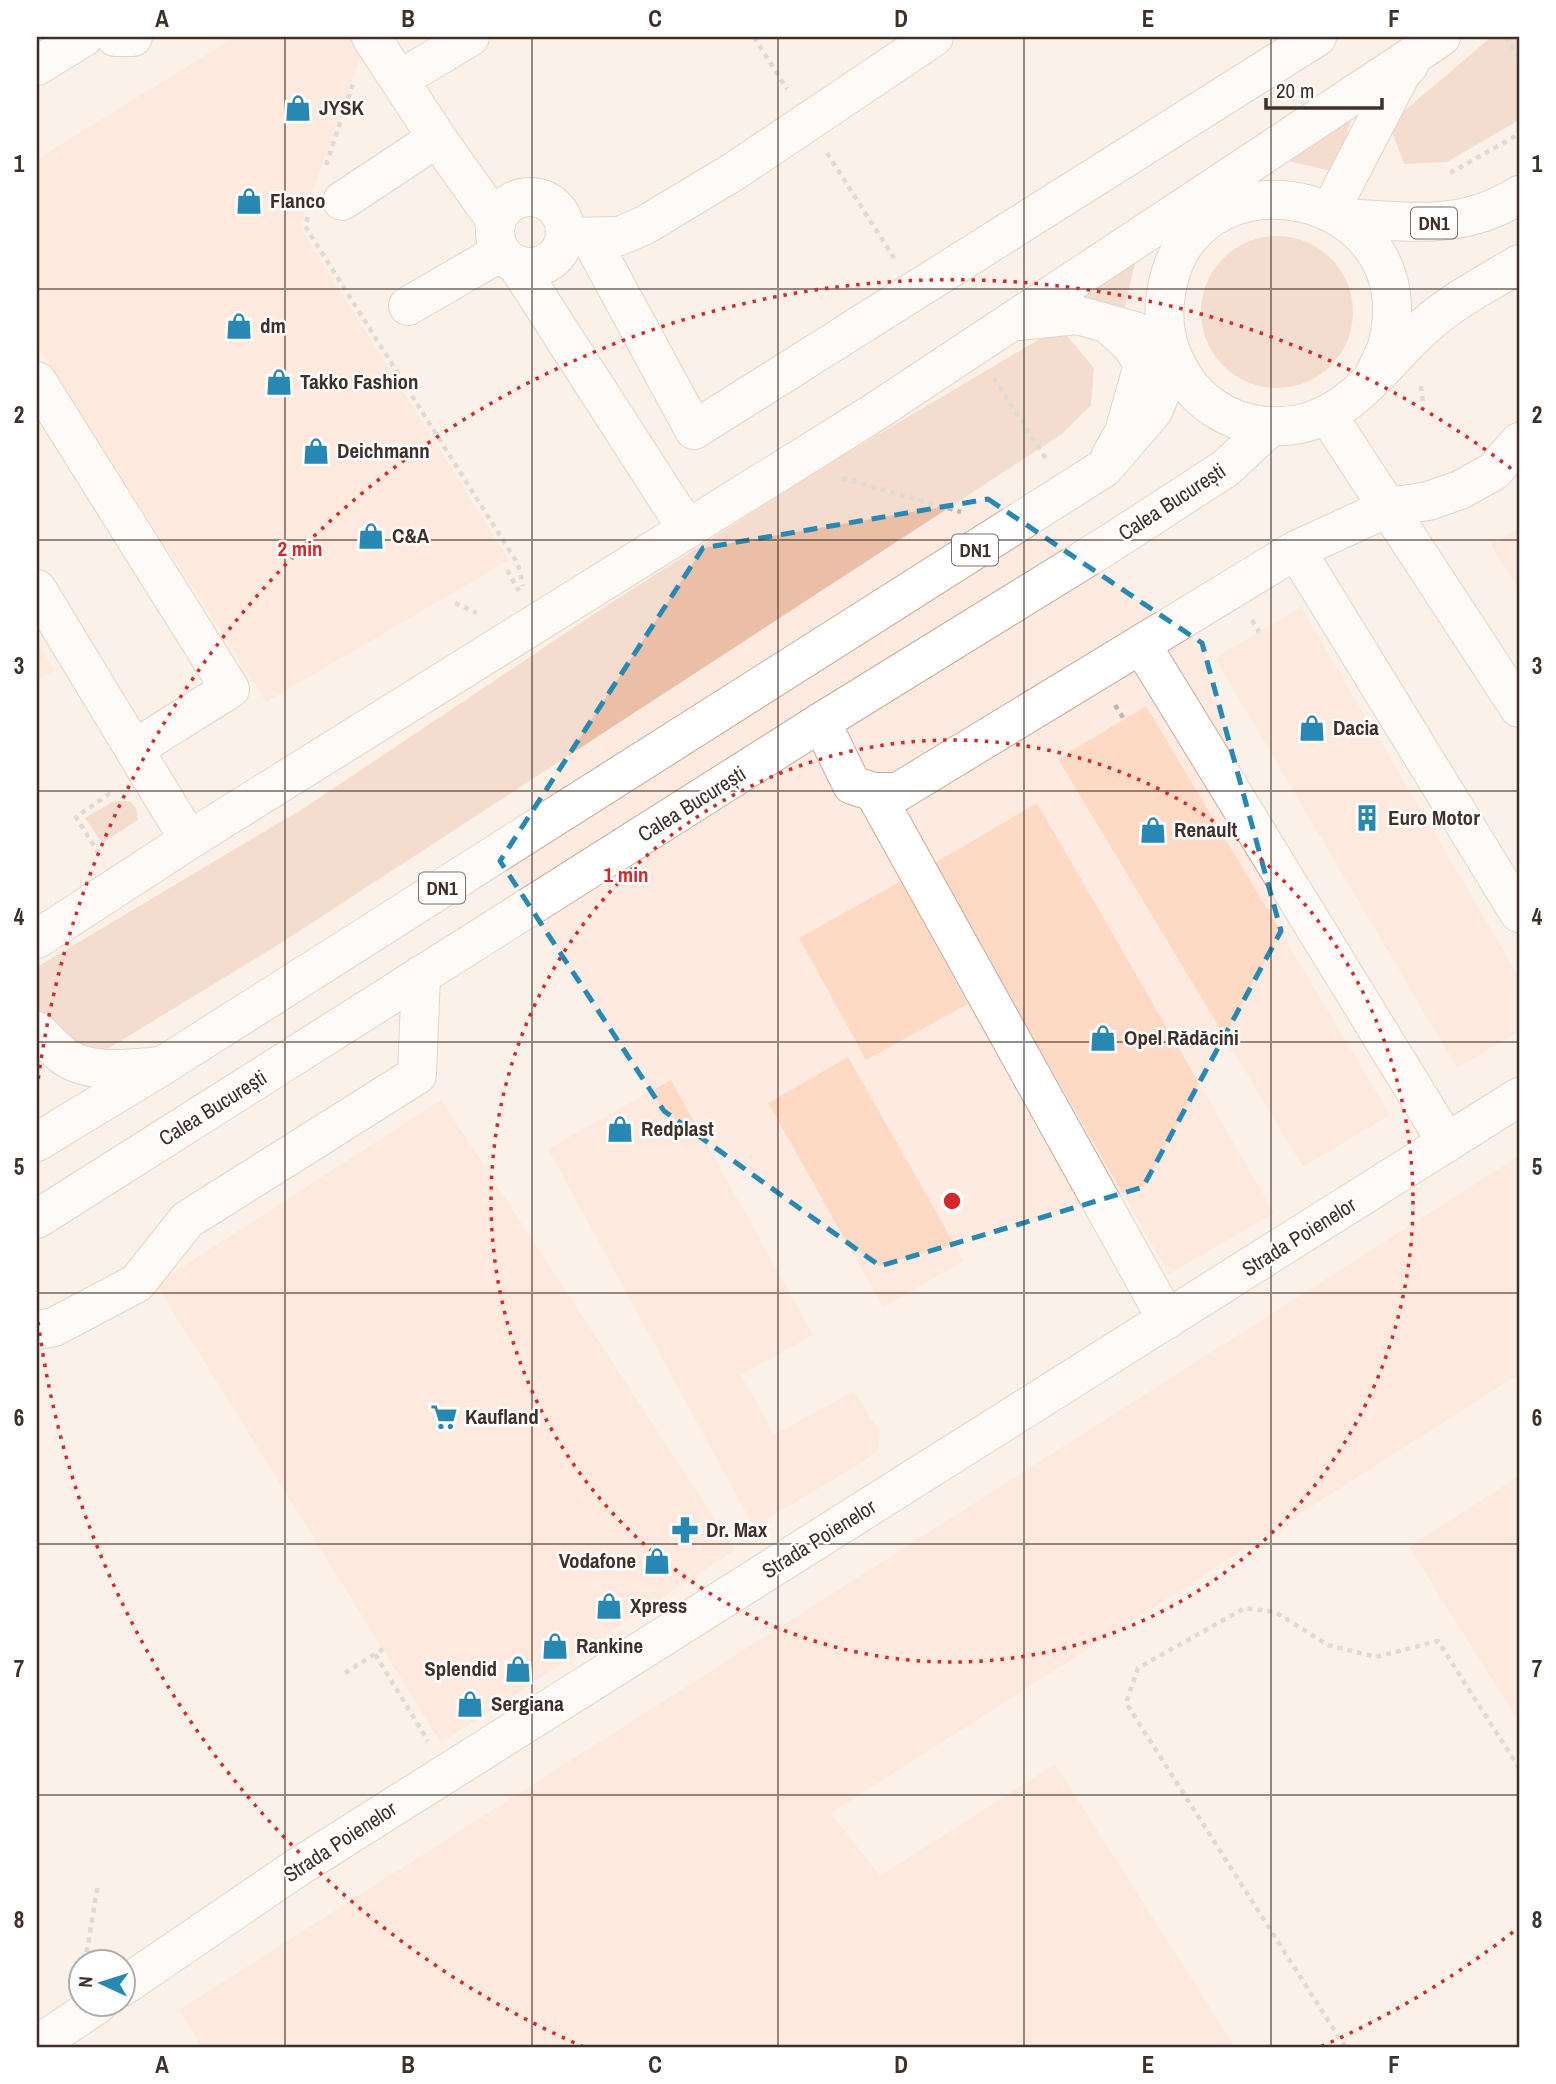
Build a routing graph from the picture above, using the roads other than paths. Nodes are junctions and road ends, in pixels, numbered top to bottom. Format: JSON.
{"nodes":[{"id":1,"x":84,"y":37,"type":"edge"},
{"id":2,"x":115,"y":37,"type":"edge"},
{"id":3,"x":133,"y":37,"type":"edge"},
{"id":4,"x":371,"y":37,"type":"edge"},
{"id":5,"x":470,"y":37,"type":"edge"},
{"id":6,"x":934,"y":37,"type":"edge"},
{"id":7,"x":1317,"y":37,"type":"edge"},
{"id":8,"x":1433,"y":42,"type":"edge"},
{"id":9,"x":37,"y":66,"type":"edge"},
{"id":10,"x":399,"y":80,"type":"junction"},
{"id":11,"x":437,"y":138,"type":"junction"},
{"id":12,"x":1272,"y":150,"type":"junction"},
{"id":13,"x":1519,"y":195,"type":"edge"},
{"id":14,"x":342,"y":201,"type":"dead end"},
{"id":15,"x":1228,"y":209,"type":"junction"},
{"id":16,"x":1336,"y":214,"type":"junction"},
{"id":17,"x":578,"y":237,"type":"junction"},
{"id":18,"x":505,"y":246,"type":"junction"},
{"id":19,"x":1183,"y":248,"type":"junction"},
{"id":20,"x":1122,"y":250,"type":"junction"},
{"id":21,"x":1519,"y":264,"type":"edge"},
{"id":22,"x":408,"y":306,"type":"dead end"},
{"id":23,"x":1014,"y":322,"type":"junction"},
{"id":24,"x":1110,"y":326,"type":"junction"},
{"id":25,"x":1170,"y":348,"type":"junction"},
{"id":26,"x":1373,"y":377,"type":"junction"},
{"id":27,"x":37,"y":381,"type":"edge"},
{"id":28,"x":1328,"y":416,"type":"junction"},
{"id":29,"x":1270,"y":427,"type":"junction"},
{"id":30,"x":1519,"y":442,"type":"edge"},
{"id":31,"x":1104,"y":468,"type":"junction"},
{"id":32,"x":1390,"y":507,"type":"junction"},
{"id":33,"x":687,"y":528,"type":"junction"},
{"id":34,"x":1296,"y":550,"type":"junction"},
{"id":35,"x":37,"y":589,"type":"edge"},
{"id":36,"x":1142,"y":644,"type":"junction"},
{"id":37,"x":1519,"y":708,"type":"edge"},
{"id":38,"x":821,"y":722,"type":"junction"},
{"id":39,"x":134,"y":749,"type":"junction"},
{"id":40,"x":874,"y":792,"type":"junction"},
{"id":41,"x":188,"y":839,"type":"junction"},
{"id":42,"x":1519,"y":912,"type":"edge"},
{"id":43,"x":37,"y":939,"type":"edge"},
{"id":44,"x":421,"y":975,"type":"junction"},
{"id":45,"x":37,"y":1031,"type":"edge"},
{"id":46,"x":162,"y":1066,"type":"junction"},
{"id":47,"x":1519,"y":1097,"type":"edge"},
{"id":48,"x":37,"y":1142,"type":"edge"},
{"id":49,"x":1447,"y":1143,"type":"junction"},
{"id":50,"x":37,"y":1219,"type":"edge"},
{"id":51,"x":1167,"y":1320,"type":"junction"},
{"id":52,"x":37,"y":1330,"type":"edge"},
{"id":53,"x":136,"y":1977,"type":"edge"},
{"id":54,"x":77,"y":2018,"type":"edge"},
{"id":55,"x":37,"y":2045,"type":"edge"}],
"edges":[{"from":1,"to":9,"type":"main road"},
{"from":2,"to":3,"type":"main road"},
{"from":4,"to":10,"type":"main road"},
{"from":5,"to":10,"type":"main road"},
{"from":6,"to":17,"type":"main road"},
{"from":7,"to":17,"type":"main road"},
{"from":8,"to":12,"type":"main road"},
{"from":8,"to":16,"type":"main road"},
{"from":10,"to":11,"type":"main road"},
{"from":11,"to":14,"type":"main road"},
{"from":11,"to":18,"type":"main road"},
{"from":12,"to":15,"type":"main road"},
{"from":12,"to":20,"type":"main road"},
{"from":13,"to":16,"type":"main road","number":"DN1"},
{"from":15,"to":16,"type":"main road","number":"DN1"},
{"from":15,"to":19,"type":"main road","number":"DN1"},
{"from":16,"to":26,"type":"main road","number":"DN1"},
{"from":17,"to":18,"type":"main road"},
{"from":17,"to":18,"type":"main road"},
{"from":18,"to":22,"type":"main road"},
{"from":18,"to":33,"type":"main road"},
{"from":19,"to":20,"type":"main road"},
{"from":19,"to":25,"type":"main road","number":"DN1"},
{"from":20,"to":23,"type":"main road"},
{"from":21,"to":26,"type":"main road","number":"DN1"},
{"from":23,"to":24,"type":"main road"},
{"from":23,"to":33,"type":"main road"},
{"from":24,"to":25,"type":"main road"},
{"from":24,"to":31,"type":"main road"},
{"from":25,"to":29,"type":"main road","number":"DN1"},
{"from":25,"to":31,"type":"main road","number":"DN1"},
{"from":26,"to":28,"type":"main road","number":"DN1"},
{"from":27,"to":39,"type":"main road"},
{"from":28,"to":29,"type":"main road","number":"DN1"},
{"from":28,"to":32,"type":"main road"},
{"from":29,"to":38,"type":"main road","name":"Calea București"},
{"from":30,"to":32,"type":"main road"},
{"from":31,"to":46,"type":"main road","number":"DN1"},
{"from":32,"to":34,"type":"main road"},
{"from":32,"to":37,"type":"main road"},
{"from":33,"to":41,"type":"main road"},
{"from":34,"to":36,"type":"main road"},
{"from":34,"to":42,"type":"main road"},
{"from":35,"to":39,"type":"main road"},
{"from":36,"to":40,"type":"main road"},
{"from":36,"to":49,"type":"main road"},
{"from":38,"to":40,"type":"main road"},
{"from":38,"to":44,"type":"main road","name":"Calea București"},
{"from":39,"to":41,"type":"main road"},
{"from":40,"to":51,"type":"main road"},
{"from":41,"to":43,"type":"main road"},
{"from":44,"to":50,"type":"main road","name":"Calea București"},
{"from":44,"to":52,"type":"main road"},
{"from":45,"to":46,"type":"main road"},
{"from":46,"to":48,"type":"main road","number":"DN1"},
{"from":47,"to":49,"type":"main road","name":"Strada Poienelor"},
{"from":49,"to":51,"type":"main road","name":"Strada Poienelor"},
{"from":51,"to":53,"type":"main road","name":"Strada Poienelor"},
{"from":54,"to":55,"type":"main road"}]}
